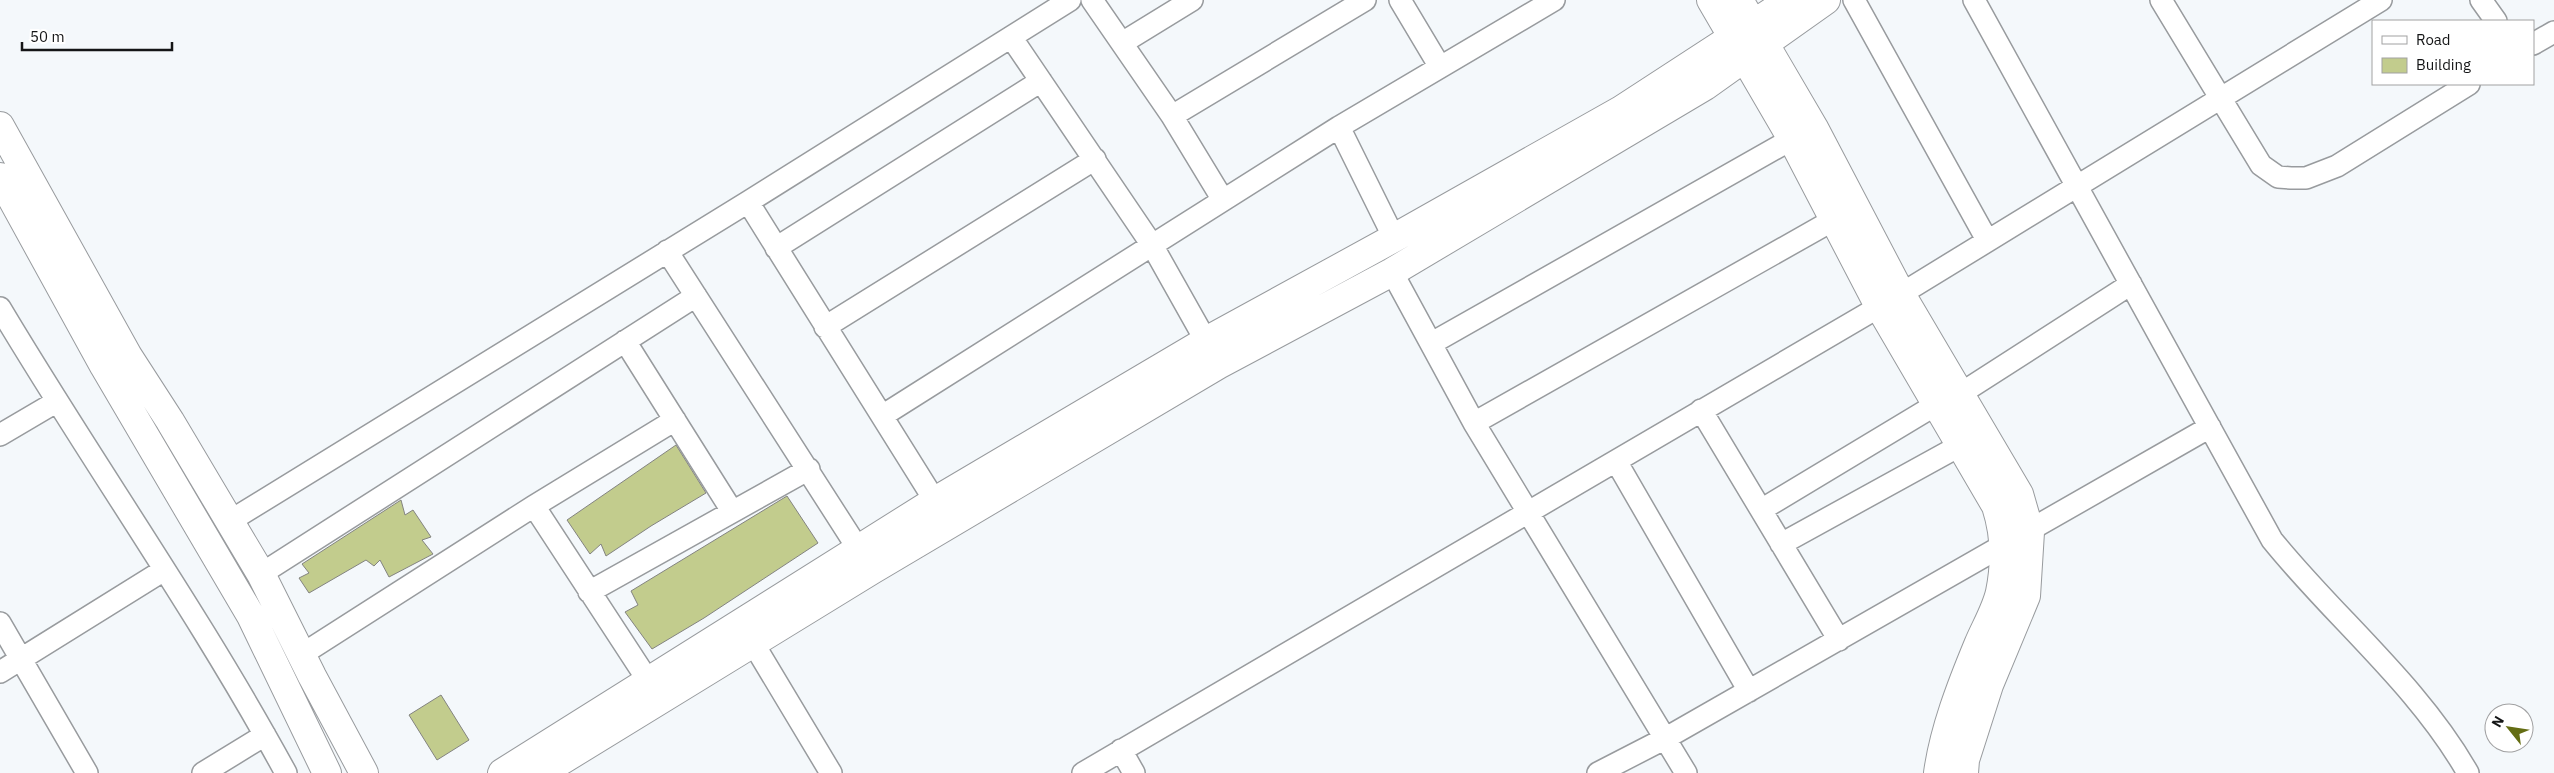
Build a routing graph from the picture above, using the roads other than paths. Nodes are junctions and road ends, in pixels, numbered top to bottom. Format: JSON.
{"nodes":[{"id":1,"x":1070,"y":0,"type":"edge"},
{"id":2,"x":1092,"y":0,"type":"edge"},
{"id":3,"x":1192,"y":0,"type":"edge"},
{"id":4,"x":1365,"y":0,"type":"edge"},
{"id":5,"x":1400,"y":0,"type":"edge"},
{"id":6,"x":1554,"y":0,"type":"edge"},
{"id":7,"x":1712,"y":0,"type":"edge"},
{"id":8,"x":1739,"y":0,"type":"edge"},
{"id":9,"x":1790,"y":0,"type":"edge"},
{"id":10,"x":1826,"y":0,"type":"edge"},
{"id":11,"x":1854,"y":0,"type":"edge"},
{"id":12,"x":1974,"y":0,"type":"edge"},
{"id":13,"x":2161,"y":0,"type":"edge"},
{"id":14,"x":2381,"y":0,"type":"edge"},
{"id":15,"x":2482,"y":0,"type":"edge"},
{"id":16,"x":2495,"y":20,"type":"edge"},
{"id":17,"x":2554,"y":32,"type":"edge"},
{"id":18,"x":1011,"y":37,"type":"junction"},
{"id":19,"x":1749,"y":40,"type":"junction"},
{"id":20,"x":1122,"y":43,"type":"junction"},
{"id":21,"x":2534,"y":43,"type":"edge"},
{"id":22,"x":1440,"y":67,"type":"junction"},
{"id":23,"x":1041,"y":81,"type":"junction"},
{"id":24,"x":2467,"y":85,"type":"edge"},
{"id":25,"x":2221,"y":98,"type":"junction"},
{"id":26,"x":1172,"y":116,"type":"junction"},
{"id":27,"x":0,"y":126,"type":"edge"},
{"id":28,"x":1339,"y":127,"type":"junction"},
{"id":29,"x":1792,"y":139,"type":"junction"},
{"id":30,"x":1095,"y":159,"type":"junction"},
{"id":31,"x":0,"y":177,"type":"edge"},
{"id":32,"x":2077,"y":185,"type":"junction"},
{"id":33,"x":1223,"y":200,"type":"junction"},
{"id":34,"x":748,"y":202,"type":"junction"},
{"id":35,"x":1835,"y":219,"type":"junction"},
{"id":36,"x":1394,"y":238,"type":"junction"},
{"id":37,"x":1987,"y":240,"type":"junction"},
{"id":38,"x":1152,"y":245,"type":"junction"},
{"id":39,"x":776,"y":248,"type":"junction"},
{"id":40,"x":667,"y":251,"type":"junction"},
{"id":41,"x":1392,"y":272,"type":"junction"},
{"id":42,"x":2131,"y":284,"type":"junction"},
{"id":43,"x":696,"y":296,"type":"junction"},
{"id":44,"x":1890,"y":300,"type":"junction"},
{"id":45,"x":0,"y":308,"type":"edge"},
{"id":46,"x":826,"y":327,"type":"junction"},
{"id":47,"x":1206,"y":340,"type":"junction"},
{"id":48,"x":625,"y":341,"type":"junction"},
{"id":49,"x":1432,"y":342,"type":"junction"},
{"id":50,"x":116,"y":361,"type":"junction"},
{"id":51,"x":1948,"y":399,"type":"junction"},
{"id":52,"x":56,"y":402,"type":"junction"},
{"id":53,"x":1701,"y":410,"type":"junction"},
{"id":54,"x":882,"y":416,"type":"junction"},
{"id":55,"x":675,"y":420,"type":"junction"},
{"id":56,"x":1474,"y":423,"type":"junction"},
{"id":57,"x":2210,"y":427,"type":"junction"},
{"id":58,"x":0,"y":435,"type":"edge"},
{"id":59,"x":1961,"y":445,"type":"junction"},
{"id":60,"x":1616,"y":461,"type":"junction"},
{"id":61,"x":809,"y":468,"type":"junction"},
{"id":62,"x":935,"y":501,"type":"junction"},
{"id":63,"x":534,"y":506,"type":"junction"},
{"id":64,"x":1761,"y":510,"type":"junction"},
{"id":65,"x":732,"y":511,"type":"junction"},
{"id":66,"x":1528,"y":512,"type":"junction"},
{"id":67,"x":230,"y":522,"type":"junction"},
{"id":68,"x":2030,"y":532,"type":"junction"},
{"id":69,"x":1781,"y":544,"type":"junction"},
{"id":70,"x":2004,"y":546,"type":"junction"},
{"id":71,"x":865,"y":559,"type":"junction"},
{"id":72,"x":164,"y":570,"type":"junction"},
{"id":73,"x":260,"y":574,"type":"junction"},
{"id":74,"x":589,"y":592,"type":"junction"},
{"id":75,"x":0,"y":623,"type":"edge"},
{"id":76,"x":1839,"y":640,"type":"junction"},
{"id":77,"x":753,"y":643,"type":"junction"},
{"id":78,"x":301,"y":656,"type":"junction"},
{"id":79,"x":21,"y":659,"type":"junction"},
{"id":80,"x":0,"y":672,"type":"edge"},
{"id":81,"x":649,"y":682,"type":"junction"},
{"id":82,"x":1748,"y":691,"type":"junction"},
{"id":83,"x":265,"y":735,"type":"junction"},
{"id":84,"x":1666,"y":738,"type":"junction"},
{"id":85,"x":1121,"y":750,"type":"junction"},
{"id":86,"x":87,"y":773,"type":"edge"},
{"id":87,"x":203,"y":773,"type":"edge"},
{"id":88,"x":286,"y":773,"type":"edge"},
{"id":89,"x":327,"y":773,"type":"edge"},
{"id":90,"x":364,"y":773,"type":"edge"},
{"id":91,"x":502,"y":773,"type":"edge"},
{"id":92,"x":541,"y":773,"type":"edge"},
{"id":93,"x":831,"y":773,"type":"edge"},
{"id":94,"x":1084,"y":773,"type":"edge"},
{"id":95,"x":1134,"y":773,"type":"edge"},
{"id":96,"x":1598,"y":773,"type":"edge"},
{"id":97,"x":1686,"y":773,"type":"edge"},
{"id":98,"x":1938,"y":773,"type":"edge"},
{"id":99,"x":1964,"y":773,"type":"edge"},
{"id":100,"x":2468,"y":773,"type":"edge"}],
"edges":[{"from":1,"to":18,"type":"street"},
{"from":2,"to":20,"type":"street"},
{"from":3,"to":20,"type":"street"},
{"from":4,"to":26,"type":"street"},
{"from":5,"to":22,"type":"street"},
{"from":6,"to":22,"type":"street"},
{"from":7,"to":19,"type":"main road"},
{"from":8,"to":19,"type":"main road"},
{"from":9,"to":19,"type":"main road"},
{"from":10,"to":19,"type":"main road"},
{"from":11,"to":37,"type":"street"},
{"from":12,"to":32,"type":"street"},
{"from":13,"to":25,"type":"street"},
{"from":14,"to":25,"type":"street"},
{"from":15,"to":16,"type":"street"},
{"from":17,"to":21,"type":"street"},
{"from":18,"to":23,"type":"street"},
{"from":18,"to":34,"type":"street"},
{"from":19,"to":29,"type":"main road"},
{"from":19,"to":36,"type":"main road"},
{"from":19,"to":41,"type":"main road"},
{"from":19,"to":44,"type":"main road"},
{"from":20,"to":26,"type":"street"},
{"from":22,"to":28,"type":"street"},
{"from":23,"to":30,"type":"street"},
{"from":23,"to":39,"type":"street"},
{"from":24,"to":25,"type":"street"},
{"from":25,"to":32,"type":"street"},
{"from":26,"to":33,"type":"street"},
{"from":27,"to":50,"type":"main road"},
{"from":28,"to":33,"type":"street"},
{"from":28,"to":36,"type":"street"},
{"from":29,"to":35,"type":"main road"},
{"from":29,"to":49,"type":"street"},
{"from":30,"to":38,"type":"street"},
{"from":30,"to":46,"type":"street"},
{"from":31,"to":50,"type":"main road"},
{"from":32,"to":37,"type":"street"},
{"from":32,"to":42,"type":"street"},
{"from":33,"to":38,"type":"street"},
{"from":34,"to":39,"type":"street"},
{"from":34,"to":40,"type":"street"},
{"from":35,"to":44,"type":"main road"},
{"from":35,"to":56,"type":"street"},
{"from":36,"to":47,"type":"main road"},
{"from":37,"to":44,"type":"street"},
{"from":38,"to":47,"type":"street"},
{"from":38,"to":54,"type":"street"},
{"from":39,"to":46,"type":"street"},
{"from":40,"to":43,"type":"street"},
{"from":40,"to":67,"type":"street"},
{"from":41,"to":49,"type":"street"},
{"from":41,"to":71,"type":"main road"},
{"from":42,"to":51,"type":"street"},
{"from":42,"to":57,"type":"street"},
{"from":43,"to":48,"type":"street"},
{"from":43,"to":61,"type":"street"},
{"from":44,"to":51,"type":"main road"},
{"from":44,"to":53,"type":"street"},
{"from":45,"to":52,"type":"street"},
{"from":46,"to":54,"type":"street"},
{"from":47,"to":62,"type":"main road"},
{"from":48,"to":55,"type":"street"},
{"from":48,"to":73,"type":"street"},
{"from":49,"to":56,"type":"street"},
{"from":50,"to":67,"type":"main road"},
{"from":50,"to":89,"type":"main road"},
{"from":51,"to":59,"type":"main road"},
{"from":51,"to":64,"type":"street"},
{"from":51,"to":68,"type":"main road"},
{"from":52,"to":58,"type":"street"},
{"from":52,"to":72,"type":"street"},
{"from":53,"to":60,"type":"street"},
{"from":53,"to":64,"type":"street"},
{"from":54,"to":62,"type":"street"},
{"from":55,"to":63,"type":"street"},
{"from":55,"to":65,"type":"street"},
{"from":56,"to":66,"type":"street"},
{"from":57,"to":68,"type":"street"},
{"from":57,"to":100,"type":"street"},
{"from":59,"to":69,"type":"street"},
{"from":59,"to":70,"type":"main road"},
{"from":60,"to":66,"type":"street"},
{"from":60,"to":82,"type":"street"},
{"from":61,"to":65,"type":"street"},
{"from":61,"to":71,"type":"street"},
{"from":62,"to":71,"type":"main road"},
{"from":63,"to":74,"type":"street"},
{"from":63,"to":78,"type":"street"},
{"from":64,"to":69,"type":"street"},
{"from":65,"to":74,"type":"street"},
{"from":66,"to":84,"type":"street"},
{"from":66,"to":85,"type":"street"},
{"from":67,"to":73,"type":"main road"},
{"from":68,"to":70,"type":"street"},
{"from":68,"to":99,"type":"main road"},
{"from":69,"to":76,"type":"street"},
{"from":70,"to":76,"type":"street"},
{"from":70,"to":98,"type":"main road"},
{"from":71,"to":77,"type":"main road"},
{"from":71,"to":81,"type":"main road"},
{"from":72,"to":79,"type":"street"},
{"from":72,"to":83,"type":"street"},
{"from":73,"to":78,"type":"main road"},
{"from":74,"to":81,"type":"street"},
{"from":75,"to":79,"type":"street"},
{"from":76,"to":82,"type":"street"},
{"from":77,"to":92,"type":"main road"},
{"from":77,"to":93,"type":"street"},
{"from":78,"to":90,"type":"main road"},
{"from":79,"to":80,"type":"street"},
{"from":79,"to":86,"type":"street"},
{"from":81,"to":91,"type":"main road"},
{"from":82,"to":84,"type":"street"},
{"from":83,"to":87,"type":"street"},
{"from":83,"to":88,"type":"street"},
{"from":84,"to":96,"type":"street"},
{"from":84,"to":97,"type":"street"},
{"from":85,"to":94,"type":"street"},
{"from":85,"to":95,"type":"street"}]}
